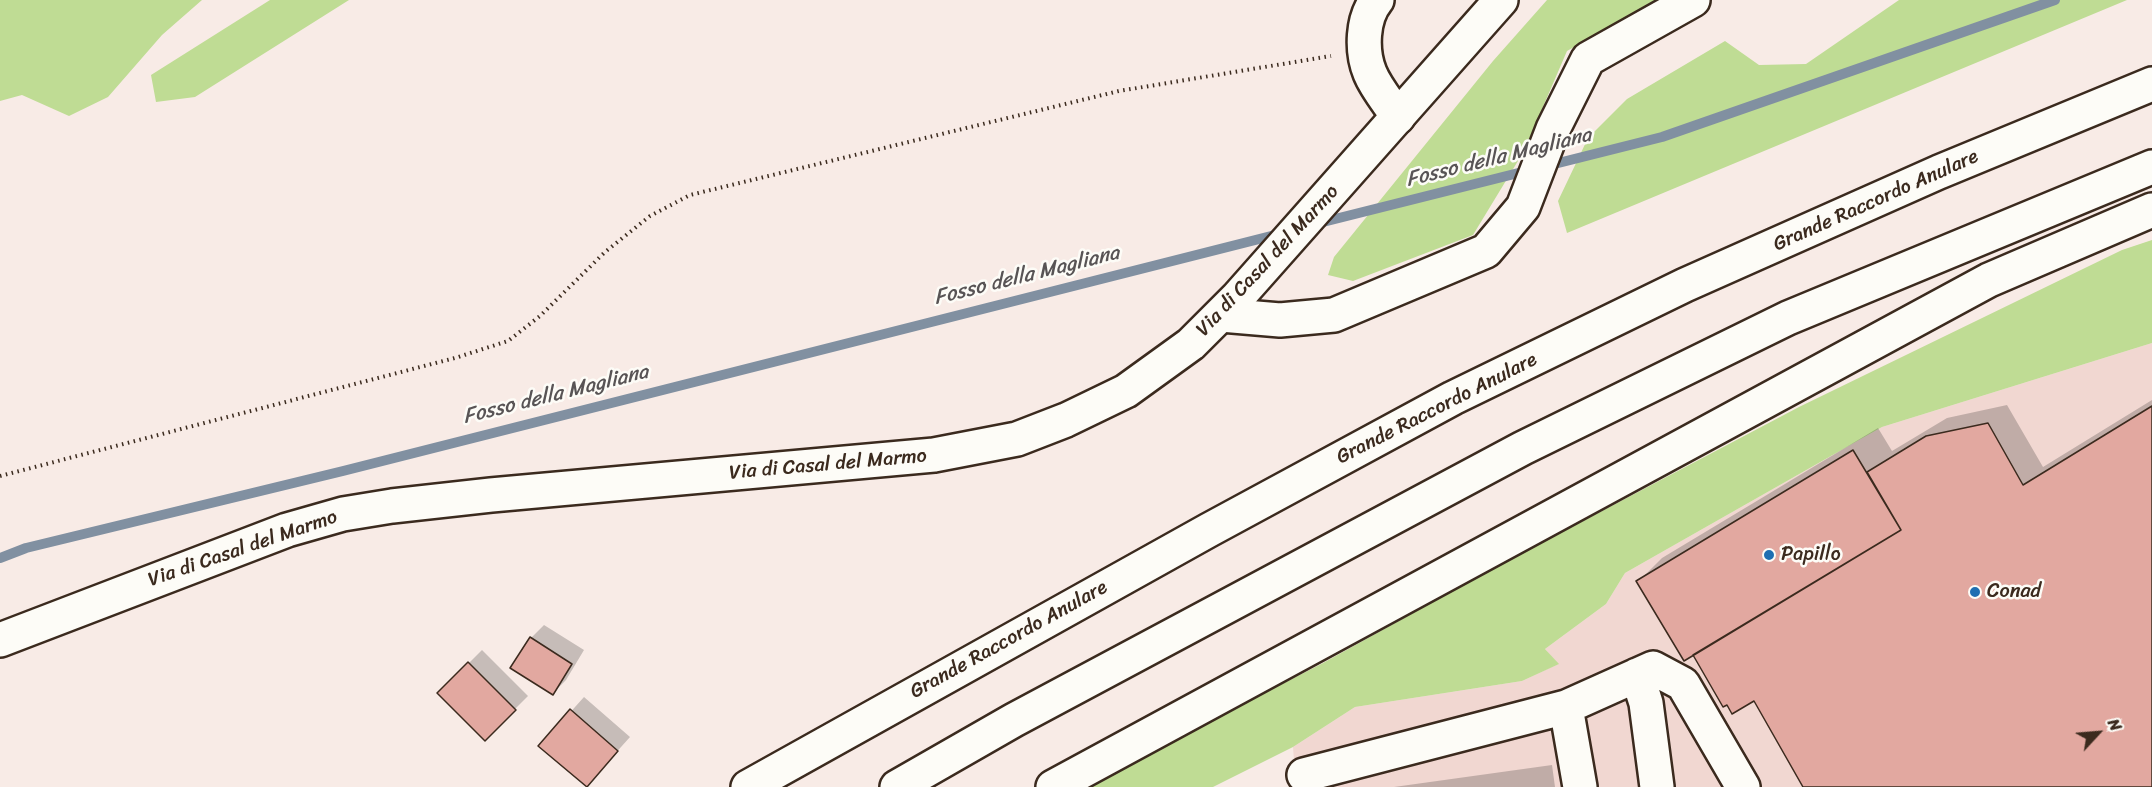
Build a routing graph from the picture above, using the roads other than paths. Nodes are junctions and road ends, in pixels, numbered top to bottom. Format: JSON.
{"nodes":[{"id":1,"x":1693,"y":0,"type":"edge"},
{"id":2,"x":1497,"y":1,"type":"edge"},
{"id":3,"x":1372,"y":3,"type":"edge"},
{"id":4,"x":2152,"y":84,"type":"edge"},
{"id":5,"x":1390,"y":127,"type":"junction"},
{"id":6,"x":2152,"y":167,"type":"edge"},
{"id":7,"x":2152,"y":210,"type":"edge"},
{"id":8,"x":1229,"y":306,"type":"junction"},
{"id":9,"x":0,"y":640,"type":"edge"},
{"id":10,"x":1637,"y":675,"type":"junction"},
{"id":11,"x":1566,"y":707,"type":"junction"},
{"id":12,"x":1304,"y":775,"type":"dead end"},
{"id":13,"x":748,"y":787,"type":"edge"},
{"id":14,"x":897,"y":787,"type":"edge"},
{"id":15,"x":1053,"y":787,"type":"edge"},
{"id":16,"x":1580,"y":787,"type":"edge"},
{"id":17,"x":1657,"y":787,"type":"edge"},
{"id":18,"x":1743,"y":787,"type":"edge"}],
"edges":[{"from":1,"to":8,"type":"main road"},
{"from":2,"to":5,"type":"main road","name":"Via di Casal del Marmo"},
{"from":3,"to":5,"type":"main road"},
{"from":4,"to":13,"type":"main road","name":"Grande Raccordo Anulare"},
{"from":5,"to":8,"type":"main road","name":"Via di Casal del Marmo"},
{"from":6,"to":14,"type":"main road"},
{"from":7,"to":15,"type":"main road"},
{"from":8,"to":9,"type":"main road","name":"Via di Casal del Marmo"},
{"from":10,"to":11,"type":"main road"},
{"from":10,"to":17,"type":"main road"},
{"from":10,"to":18,"type":"main road"},
{"from":11,"to":12,"type":"main road"},
{"from":11,"to":16,"type":"main road"}]}
